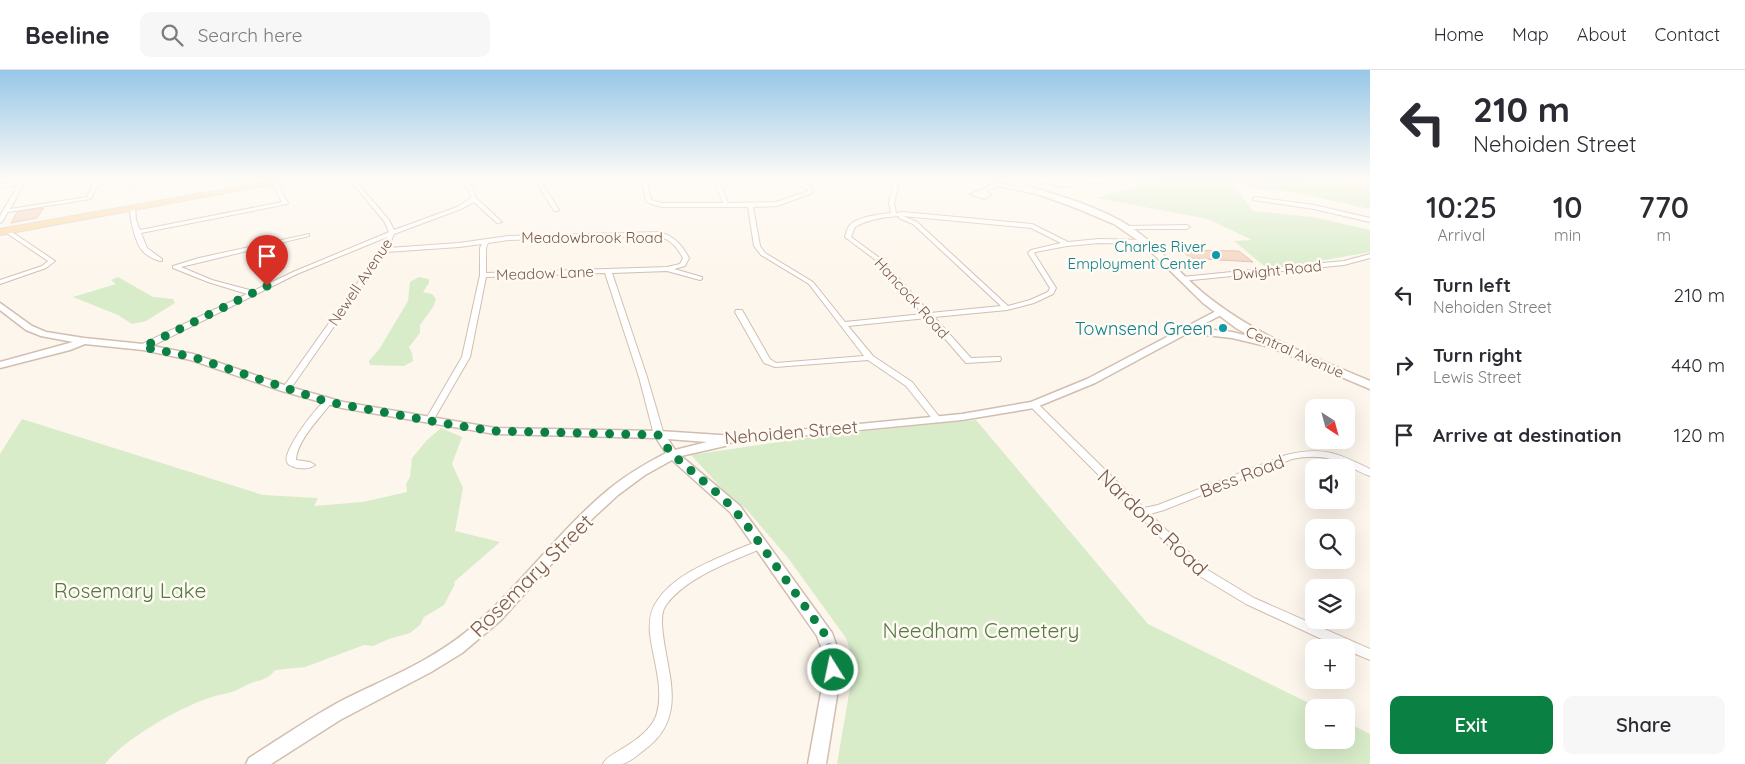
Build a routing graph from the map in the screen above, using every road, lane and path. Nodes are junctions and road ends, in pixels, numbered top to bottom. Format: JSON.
{"nodes":[{"id":1,"x":10,"y":210,"type":"edge"},
{"id":2,"x":115,"y":210,"type":"edge"},
{"id":3,"x":132,"y":210,"type":"edge"},
{"id":4,"x":251,"y":210,"type":"edge"},
{"id":5,"x":379,"y":210,"type":"edge"},
{"id":6,"x":453,"y":210,"type":"edge"},
{"id":7,"x":486,"y":210,"type":"edge"},
{"id":8,"x":751,"y":210,"type":"edge"},
{"id":9,"x":891,"y":210,"type":"edge"},
{"id":10,"x":1090,"y":210,"type":"edge"},
{"id":11,"x":1329,"y":210,"type":"edge"},
{"id":12,"x":6,"y":211,"type":"joint"},
{"id":13,"x":894,"y":214,"type":"junction"},
{"id":14,"x":1370,"y":220,"type":"edge"},
{"id":15,"x":0,"y":221,"type":"edge"},
{"id":16,"x":499,"y":222,"type":"dead end"},
{"id":17,"x":1187,"y":227,"type":"dead end"},
{"id":18,"x":1127,"y":228,"type":"junction"},
{"id":19,"x":3,"y":232,"type":"edge"},
{"id":20,"x":138,"y":232,"type":"junction"},
{"id":21,"x":392,"y":233,"type":"junction"},
{"id":22,"x":307,"y":235,"type":"dead end"},
{"id":23,"x":486,"y":241,"type":"junction"},
{"id":24,"x":1146,"y":242,"type":"junction"},
{"id":25,"x":1067,"y":244,"type":"junction"},
{"id":26,"x":384,"y":250,"type":"junction"},
{"id":27,"x":1370,"y":256,"type":"edge"},
{"id":28,"x":160,"y":260,"type":"dead end"},
{"id":29,"x":667,"y":269,"type":"junction"},
{"id":30,"x":608,"y":271,"type":"junction"},
{"id":31,"x":483,"y":275,"type":"junction"},
{"id":32,"x":700,"y":278,"type":"dead end"},
{"id":33,"x":1182,"y":279,"type":"junction"},
{"id":34,"x":0,"y":282,"type":"edge"},
{"id":35,"x":252,"y":293,"type":"junction"},
{"id":36,"x":0,"y":306,"type":"edge"},
{"id":37,"x":1007,"y":308,"type":"junction"},
{"id":38,"x":739,"y":312,"type":"dead end"},
{"id":39,"x":1220,"y":312,"type":"junction"},
{"id":40,"x":930,"y":316,"type":"junction"},
{"id":41,"x":844,"y":324,"type":"junction"},
{"id":42,"x":1184,"y":330,"type":"junction"},
{"id":43,"x":84,"y":341,"type":"junction"},
{"id":44,"x":1274,"y":345,"type":"junction"},
{"id":45,"x":143,"y":347,"type":"junction"},
{"id":46,"x":870,"y":358,"type":"junction"},
{"id":47,"x":998,"y":359,"type":"dead end"},
{"id":48,"x":0,"y":366,"type":"edge"},
{"id":49,"x":1370,"y":384,"type":"edge"},
{"id":50,"x":286,"y":389,"type":"junction"},
{"id":51,"x":328,"y":402,"type":"junction"},
{"id":52,"x":1034,"y":405,"type":"junction"},
{"id":53,"x":937,"y":419,"type":"junction"},
{"id":54,"x":430,"y":420,"type":"junction"},
{"id":55,"x":658,"y":435,"type":"junction"},
{"id":56,"x":735,"y":440,"type":"junction"},
{"id":57,"x":672,"y":454,"type":"junction"},
{"id":58,"x":310,"y":465,"type":"dead end"},
{"id":59,"x":1370,"y":473,"type":"edge"},
{"id":60,"x":1141,"y":512,"type":"junction"},
{"id":61,"x":761,"y":544,"type":"junction"},
{"id":62,"x":1370,"y":655,"type":"edge"},
{"id":63,"x":255,"y":764,"type":"edge"},
{"id":64,"x":610,"y":764,"type":"edge"},
{"id":65,"x":817,"y":764,"type":"edge"}],
"edges":[{"from":1,"to":12,"type":"street"},
{"from":2,"to":19,"type":"main road"},
{"from":3,"to":20,"type":"street"},
{"from":4,"to":20,"type":"street"},
{"from":5,"to":21,"type":"street","name":"Newell Avenue"},
{"from":6,"to":21,"type":"street"},
{"from":7,"to":16,"type":"street"},
{"from":8,"to":41,"type":"street"},
{"from":9,"to":13,"type":"street"},
{"from":10,"to":18,"type":"main road","name":"Central Avenue"},
{"from":11,"to":14,"type":"street"},
{"from":12,"to":15,"type":"street"},
{"from":13,"to":25,"type":"street"},
{"from":13,"to":37,"type":"street"},
{"from":13,"to":40,"type":"street","name":"Hancock Road"},
{"from":17,"to":18,"type":"street"},
{"from":18,"to":24,"type":"main road","name":"Central Avenue"},
{"from":19,"to":34,"type":"street"},
{"from":20,"to":28,"type":"street"},
{"from":21,"to":26,"type":"street","name":"Newell Avenue"},
{"from":21,"to":35,"type":"street"},
{"from":22,"to":35,"type":"street"},
{"from":23,"to":26,"type":"street","name":"Meadowbrook Road"},
{"from":23,"to":29,"type":"street","name":"Meadowbrook Road"},
{"from":23,"to":31,"type":"street"},
{"from":24,"to":25,"type":"street"},
{"from":24,"to":33,"type":"main road","name":"Central Avenue"},
{"from":25,"to":37,"type":"street"},
{"from":26,"to":50,"type":"street","name":"Newell Avenue"},
{"from":27,"to":33,"type":"street","name":"Dwight Road"},
{"from":29,"to":30,"type":"street","name":"Meadowbrook Road"},
{"from":29,"to":32,"type":"street"},
{"from":30,"to":31,"type":"street","name":"Meadow Lane"},
{"from":30,"to":55,"type":"street","name":"Meadowbrook Road"},
{"from":31,"to":54,"type":"street"},
{"from":33,"to":39,"type":"main road","name":"Central Avenue"},
{"from":35,"to":45,"type":"street"},
{"from":36,"to":43,"type":"street","name":"Nehoiden Street"},
{"from":37,"to":40,"type":"street"},
{"from":38,"to":46,"type":"street"},
{"from":39,"to":42,"type":"street","name":"Nehoiden Street"},
{"from":39,"to":44,"type":"main road","name":"Central Avenue"},
{"from":40,"to":41,"type":"street"},
{"from":40,"to":47,"type":"street","name":"Hancock Road"},
{"from":41,"to":46,"type":"street"},
{"from":42,"to":44,"type":"street"},
{"from":42,"to":52,"type":"street","name":"Nehoiden Street"},
{"from":43,"to":45,"type":"street","name":"Nehoiden Street"},
{"from":43,"to":48,"type":"street"},
{"from":44,"to":49,"type":"main road","name":"Central Avenue"},
{"from":45,"to":50,"type":"street","name":"Nehoiden Street"},
{"from":46,"to":53,"type":"street"},
{"from":50,"to":51,"type":"street","name":"Nehoiden Street"},
{"from":51,"to":54,"type":"street","name":"Nehoiden Street"},
{"from":51,"to":58,"type":"street"},
{"from":52,"to":53,"type":"street","name":"Nehoiden Street"},
{"from":52,"to":60,"type":"street","name":"Nardone Road"},
{"from":53,"to":56,"type":"street","name":"Nehoiden Street"},
{"from":54,"to":55,"type":"street","name":"Nehoiden Street"},
{"from":55,"to":56,"type":"street","name":"Nehoiden Street"},
{"from":55,"to":57,"type":"street"},
{"from":56,"to":57,"type":"street","name":"Rosemary Street"},
{"from":57,"to":61,"type":"street"},
{"from":57,"to":63,"type":"street","name":"Rosemary Street"},
{"from":59,"to":60,"type":"street","name":"Bess Road"},
{"from":60,"to":62,"type":"street","name":"Nardone Road"},
{"from":61,"to":64,"type":"street"},
{"from":61,"to":65,"type":"street"}]}
